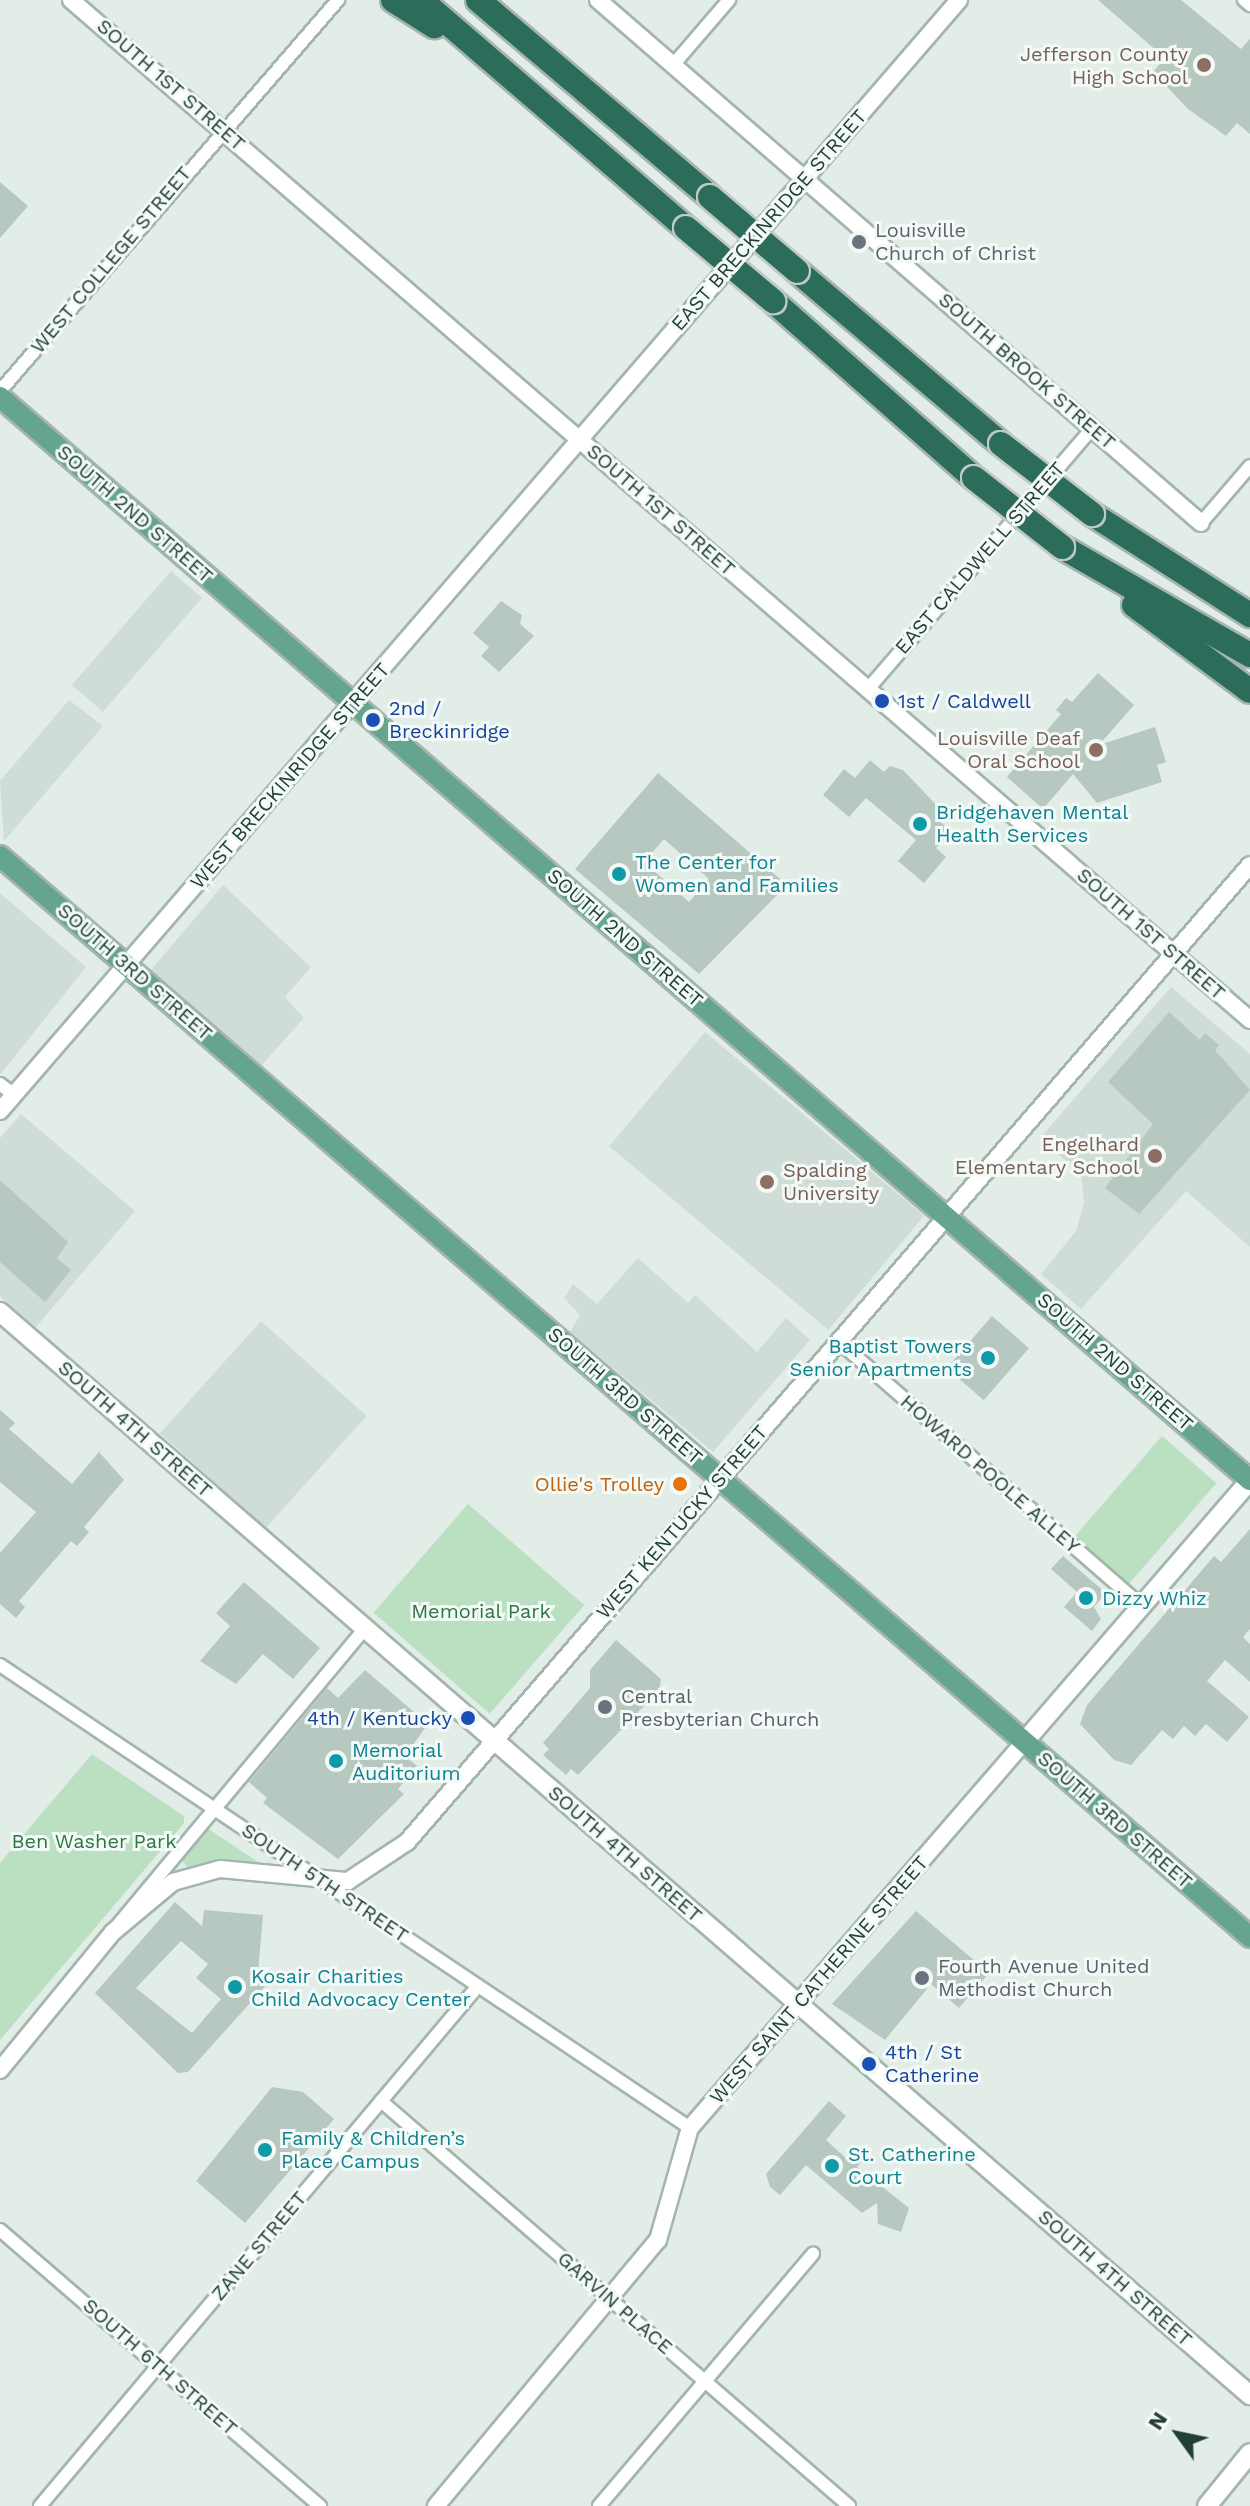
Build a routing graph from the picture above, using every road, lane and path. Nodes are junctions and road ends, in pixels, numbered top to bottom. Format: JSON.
{"nodes":[{"id":1,"x":71,"y":0,"type":"edge"},
{"id":2,"x":338,"y":0,"type":"edge"},
{"id":3,"x":478,"y":0,"type":"edge"},
{"id":4,"x":503,"y":0,"type":"edge"},
{"id":5,"x":598,"y":0,"type":"edge"},
{"id":6,"x":729,"y":0,"type":"edge"},
{"id":7,"x":959,"y":0,"type":"edge"},
{"id":8,"x":1244,"y":0,"type":"edge"},
{"id":9,"x":406,"y":2,"type":"edge"},
{"id":10,"x":1250,"y":5,"type":"edge"},
{"id":11,"x":673,"y":65,"type":"junction"},
{"id":12,"x":222,"y":129,"type":"junction"},
{"id":13,"x":632,"y":132,"type":"junction"},
{"id":14,"x":805,"y":179,"type":"junction"},
{"id":15,"x":0,"y":391,"type":"edge"},
{"id":16,"x":0,"y":397,"type":"edge"},
{"id":17,"x":1093,"y":427,"type":"junction"},
{"id":18,"x":580,"y":440,"type":"junction"},
{"id":19,"x":1250,"y":466,"type":"edge"},
{"id":20,"x":1201,"y":523,"type":"joint"},
{"id":21,"x":1240,"y":610,"type":"edge"},
{"id":22,"x":1208,"y":648,"type":"junction"},
{"id":23,"x":1250,"y":655,"type":"edge"},
{"id":24,"x":868,"y":689,"type":"junction"},
{"id":25,"x":1250,"y":691,"type":"edge"},
{"id":26,"x":353,"y":703,"type":"junction"},
{"id":27,"x":0,"y":856,"type":"edge"},
{"id":28,"x":1250,"y":865,"type":"edge"},
{"id":29,"x":1173,"y":954,"type":"junction"},
{"id":30,"x":127,"y":965,"type":"junction"},
{"id":31,"x":1250,"y":1020,"type":"edge"},
{"id":32,"x":0,"y":1084,"type":"edge"},
{"id":33,"x":14,"y":1095,"type":"junction"},
{"id":34,"x":0,"y":1111,"type":"edge"},
{"id":35,"x":947,"y":1217,"type":"junction"},
{"id":36,"x":0,"y":1312,"type":"edge"},
{"id":37,"x":838,"y":1341,"type":"junction"},
{"id":38,"x":720,"y":1478,"type":"junction"},
{"id":39,"x":1250,"y":1480,"type":"edge"},
{"id":40,"x":1142,"y":1606,"type":"junction"},
{"id":41,"x":365,"y":1628,"type":"junction"},
{"id":42,"x":0,"y":1665,"type":"edge"},
{"id":43,"x":494,"y":1740,"type":"junction"},
{"id":44,"x":1025,"y":1741,"type":"junction"},
{"id":45,"x":210,"y":1806,"type":"junction"},
{"id":46,"x":323,"y":1881,"type":"junction"},
{"id":47,"x":113,"y":1932,"type":"junction"},
{"id":48,"x":1250,"y":1937,"type":"edge"},
{"id":49,"x":478,"y":1986,"type":"junction"},
{"id":50,"x":798,"y":2004,"type":"junction"},
{"id":51,"x":0,"y":2070,"type":"edge"},
{"id":52,"x":381,"y":2101,"type":"junction"},
{"id":53,"x":690,"y":2128,"type":"junction"},
{"id":54,"x":0,"y":2230,"type":"edge"},
{"id":55,"x":813,"y":2254,"type":"dead end"},
{"id":56,"x":610,"y":2299,"type":"junction"},
{"id":57,"x":158,"y":2366,"type":"junction"},
{"id":58,"x":705,"y":2382,"type":"junction"},
{"id":59,"x":1250,"y":2395,"type":"edge"},
{"id":60,"x":1250,"y":2453,"type":"edge"},
{"id":61,"x":40,"y":2506,"type":"edge"},
{"id":62,"x":320,"y":2506,"type":"edge"},
{"id":63,"x":436,"y":2506,"type":"edge"},
{"id":64,"x":599,"y":2506,"type":"edge"},
{"id":65,"x":849,"y":2506,"type":"edge"},
{"id":66,"x":1207,"y":2506,"type":"edge"}],
"edges":[{"from":1,"to":12,"type":"street","name":"SOUTH 1ST STREET"},
{"from":2,"to":12,"type":"street","name":"WEST COLLEGE STREET"},
{"from":3,"to":13,"type":"highway"},
{"from":4,"to":13,"type":"highway"},
{"from":5,"to":11,"type":"street","name":"SOUTH BROOK STREET"},
{"from":6,"to":11,"type":"street"},
{"from":7,"to":14,"type":"street","name":"EAST BRECKINRIDGE STREET"},
{"from":8,"to":10,"type":"street"},
{"from":9,"to":22,"type":"highway","bridge":true},
{"from":11,"to":14,"type":"street","name":"SOUTH BROOK STREET"},
{"from":12,"to":15,"type":"street","name":"WEST COLLEGE STREET"},
{"from":12,"to":18,"type":"street","name":"SOUTH 1ST STREET"},
{"from":13,"to":21,"type":"highway","bridge":true},
{"from":14,"to":17,"type":"street","name":"SOUTH BROOK STREET"},
{"from":14,"to":18,"type":"street","name":"EAST BRECKINRIDGE STREET"},
{"from":16,"to":26,"type":"main road","name":"SOUTH 2ND STREET"},
{"from":17,"to":20,"type":"street","name":"SOUTH BROOK STREET"},
{"from":17,"to":24,"type":"street","name":"EAST CALDWELL STREET"},
{"from":18,"to":24,"type":"street","name":"SOUTH 1ST STREET"},
{"from":18,"to":26,"type":"street","name":"WEST BRECKINRIDGE STREET"},
{"from":19,"to":20,"type":"street"},
{"from":22,"to":23,"type":"highway"},
{"from":22,"to":25,"type":"highway"},
{"from":24,"to":29,"type":"street","name":"SOUTH 1ST STREET"},
{"from":26,"to":30,"type":"street","name":"WEST BRECKINRIDGE STREET"},
{"from":26,"to":35,"type":"main road","name":"SOUTH 2ND STREET"},
{"from":27,"to":30,"type":"main road","name":"SOUTH 3RD STREET"},
{"from":28,"to":29,"type":"street","name":"WEST KENTUCKY STREET"},
{"from":29,"to":31,"type":"street","name":"SOUTH 1ST STREET"},
{"from":29,"to":35,"type":"street","name":"WEST KENTUCKY STREET"},
{"from":30,"to":33,"type":"street","name":"WEST BRECKINRIDGE STREET"},
{"from":30,"to":38,"type":"main road","name":"SOUTH 3RD STREET"},
{"from":32,"to":33,"type":"street"},
{"from":33,"to":34,"type":"street","name":"WEST BRECKINRIDGE STREET"},
{"from":35,"to":37,"type":"street","name":"WEST KENTUCKY STREET"},
{"from":35,"to":39,"type":"main road","name":"SOUTH 2ND STREET"},
{"from":36,"to":41,"type":"main road","name":"SOUTH 4TH STREET"},
{"from":37,"to":38,"type":"street","name":"WEST KENTUCKY STREET"},
{"from":37,"to":40,"type":"street","name":"HOWARD POOLE ALLEY"},
{"from":38,"to":43,"type":"street","name":"WEST KENTUCKY STREET"},
{"from":38,"to":44,"type":"main road","name":"SOUTH 3RD STREET"},
{"from":39,"to":40,"type":"main road","name":"WEST SAINT CATHERINE STREET"},
{"from":40,"to":44,"type":"main road","name":"WEST SAINT CATHERINE STREET"},
{"from":41,"to":43,"type":"main road","name":"SOUTH 4TH STREET"},
{"from":41,"to":45,"type":"street","name":"WEST KENTUCKY STREET"},
{"from":42,"to":45,"type":"street","name":"SOUTH 5TH STREET"},
{"from":43,"to":46,"type":"street","name":"WEST KENTUCKY STREET"},
{"from":43,"to":50,"type":"main road","name":"SOUTH 4TH STREET"},
{"from":44,"to":48,"type":"main road","name":"SOUTH 3RD STREET"},
{"from":44,"to":50,"type":"street","name":"WEST SAINT CATHERINE STREET"},
{"from":45,"to":46,"type":"street","name":"SOUTH 5TH STREET"},
{"from":45,"to":47,"type":"street","name":"WEST KENTUCKY STREET"},
{"from":46,"to":47,"type":"street","name":"WEST KENTUCKY STREET"},
{"from":46,"to":49,"type":"street","name":"SOUTH 5TH STREET"},
{"from":47,"to":51,"type":"street","name":"WEST KENTUCKY STREET"},
{"from":49,"to":52,"type":"street","name":"ZANE STREET"},
{"from":49,"to":53,"type":"street","name":"SOUTH 5TH STREET"},
{"from":50,"to":53,"type":"street","name":"WEST SAINT CATHERINE STREET"},
{"from":50,"to":59,"type":"main road","name":"SOUTH 4TH STREET"},
{"from":52,"to":56,"type":"street","name":"GARVIN PLACE"},
{"from":52,"to":57,"type":"street","name":"ZANE STREET"},
{"from":53,"to":56,"type":"street","name":"WEST SAINT CATHERINE STREET"},
{"from":54,"to":57,"type":"street","name":"SOUTH 6TH STREET"},
{"from":55,"to":58,"type":"street"},
{"from":56,"to":58,"type":"street","name":"GARVIN PLACE"},
{"from":56,"to":63,"type":"street","name":"WEST SAINT CATHERINE STREET"},
{"from":57,"to":61,"type":"street","name":"ZANE STREET"},
{"from":57,"to":62,"type":"street","name":"SOUTH 6TH STREET"},
{"from":58,"to":64,"type":"street"},
{"from":58,"to":65,"type":"street","name":"GARVIN PLACE"},
{"from":60,"to":66,"type":"main road"}]}
